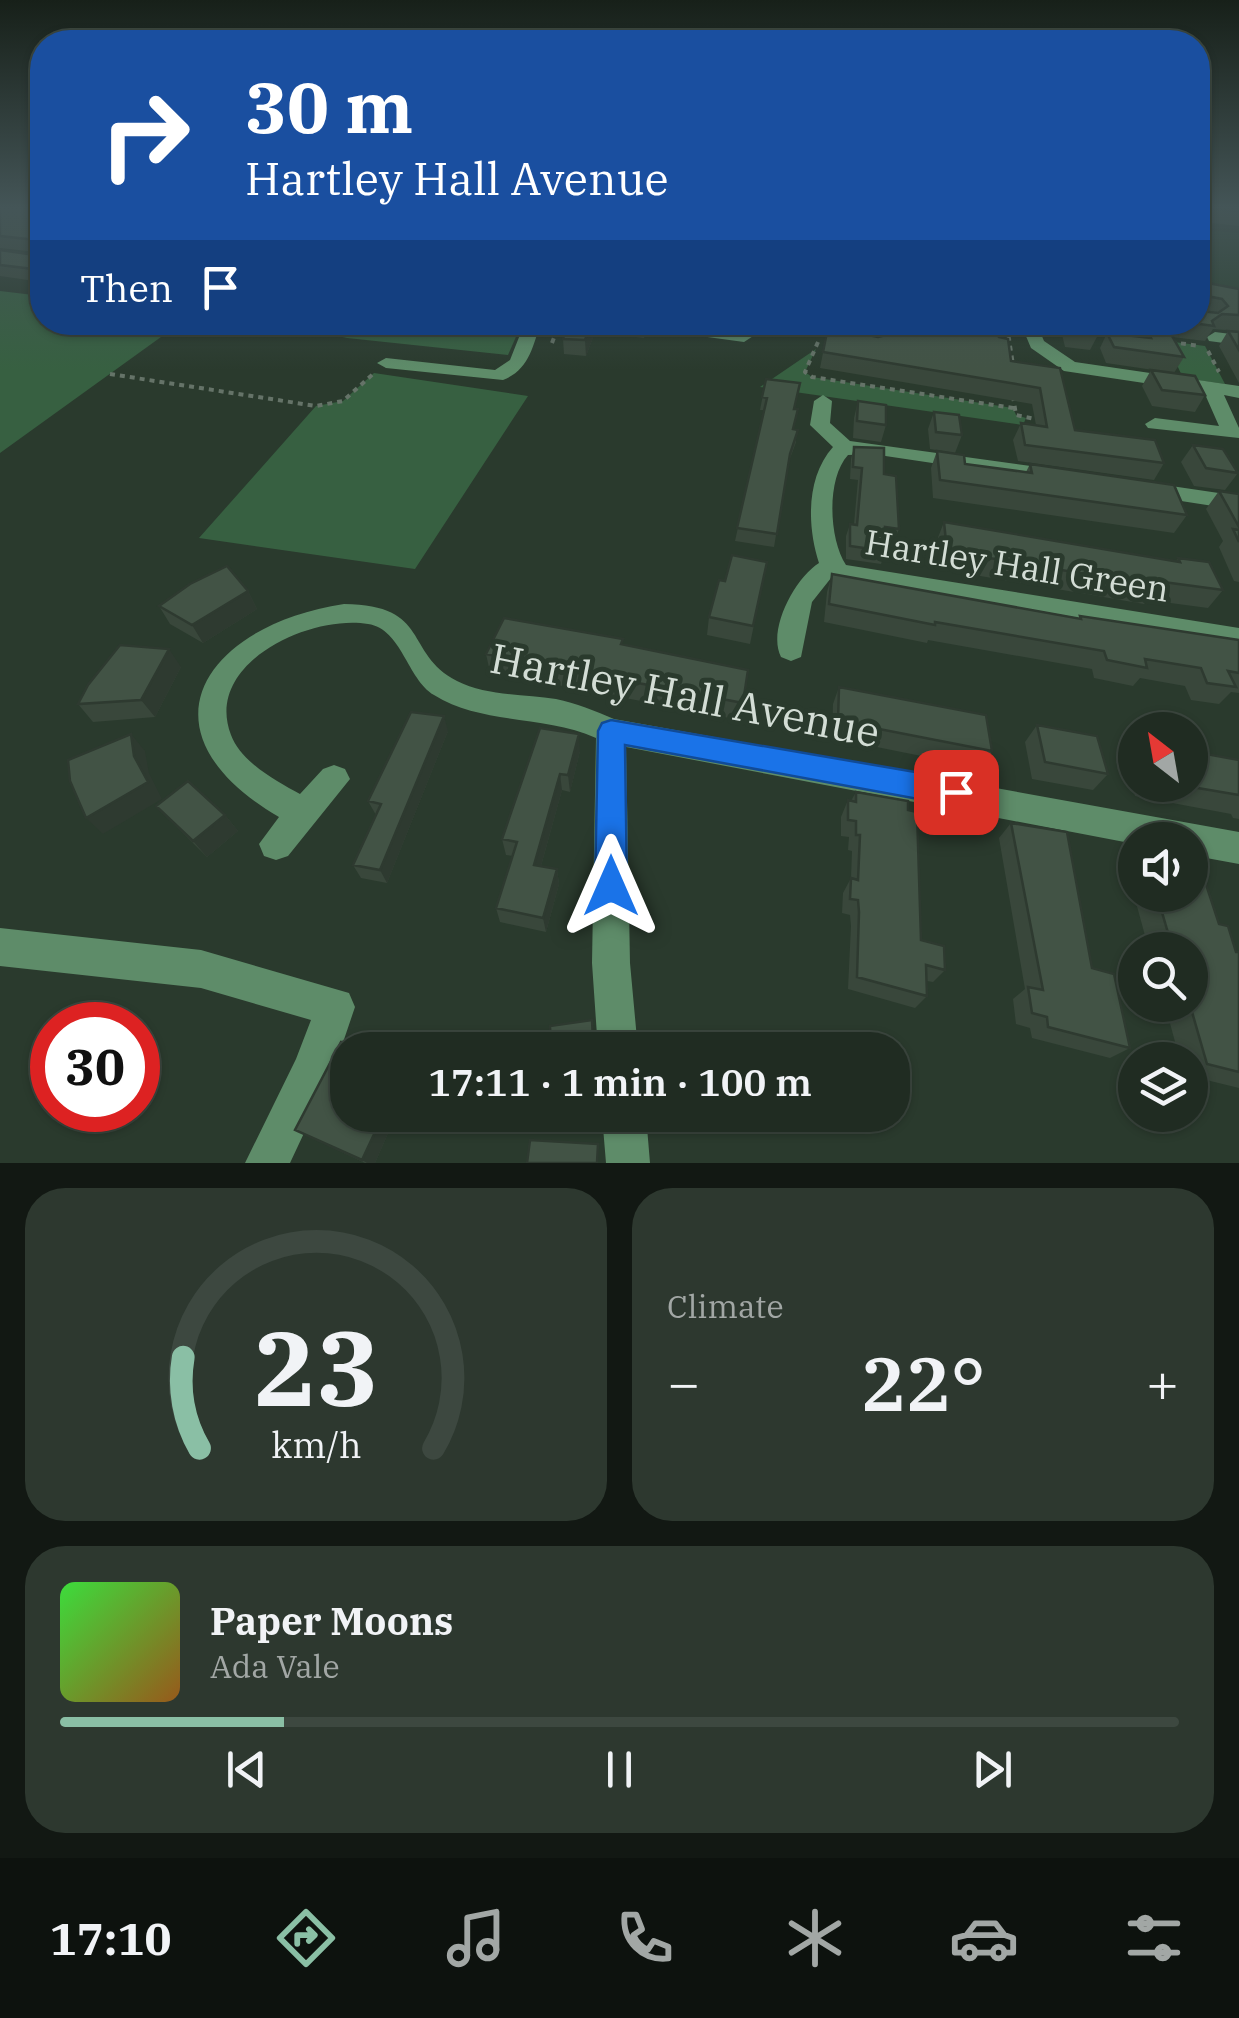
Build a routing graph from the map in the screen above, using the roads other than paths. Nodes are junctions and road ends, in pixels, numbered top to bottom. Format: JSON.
{"nodes":[{"id":1,"x":529,"y":335,"type":"edge"},
{"id":2,"x":834,"y":335,"type":"edge"},
{"id":3,"x":1035,"y":335,"type":"edge"},
{"id":4,"x":1214,"y":337,"type":"edge"},
{"id":5,"x":1239,"y":340,"type":"edge"},
{"id":6,"x":872,"y":343,"type":"edge"},
{"id":7,"x":386,"y":362,"type":"road end"},
{"id":8,"x":1227,"y":391,"type":"edge"},
{"id":9,"x":823,"y":401,"type":"dead end"},
{"id":10,"x":1155,"y":424,"type":"dead end"},
{"id":11,"x":1236,"y":435,"type":"edge"},
{"id":12,"x":847,"y":449,"type":"junction"},
{"id":13,"x":1084,"y":480,"type":"edge"},
{"id":14,"x":1123,"y":486,"type":"edge"},
{"id":15,"x":1239,"y":503,"type":"edge"},
{"id":16,"x":830,"y":567,"type":"junction"},
{"id":17,"x":1239,"y":638,"type":"edge"},
{"id":18,"x":790,"y":650,"type":"dead end"},
{"id":19,"x":611,"y":731,"type":"junction"},
{"id":20,"x":334,"y":779,"type":"dead end"},
{"id":21,"x":304,"y":813,"type":"junction"},
{"id":22,"x":276,"y":844,"type":"dead end"},
{"id":23,"x":1239,"y":848,"type":"edge"},
{"id":24,"x":0,"y":947,"type":"edge"},
{"id":25,"x":616,"y":1032,"type":"edge"},
{"id":26,"x":625,"y":1132,"type":"edge"},
{"id":27,"x":268,"y":1163,"type":"edge"},
{"id":28,"x":628,"y":1163,"type":"edge"}],
"edges":[{"from":1,"to":7,"type":"street"},
{"from":2,"to":6,"type":"street"},
{"from":3,"to":8,"type":"street"},
{"from":4,"to":5,"type":"street"},
{"from":8,"to":11,"type":"street"},
{"from":9,"to":12,"type":"street"},
{"from":10,"to":11,"type":"street"},
{"from":12,"to":13,"type":"street"},
{"from":12,"to":16,"type":"street","name":"Hartley Hall Green"},
{"from":14,"to":15,"type":"street"},
{"from":16,"to":17,"type":"street","name":"Hartley Hall Green"},
{"from":16,"to":18,"type":"street"},
{"from":19,"to":21,"type":"street","name":"Hartley Hall Avenue"},
{"from":19,"to":23,"type":"street","name":"Hartley Hall Avenue"},
{"from":19,"to":25,"type":"street"},
{"from":20,"to":21,"type":"street"},
{"from":21,"to":22,"type":"street"},
{"from":24,"to":27,"type":"street"},
{"from":26,"to":28,"type":"street"}]}
